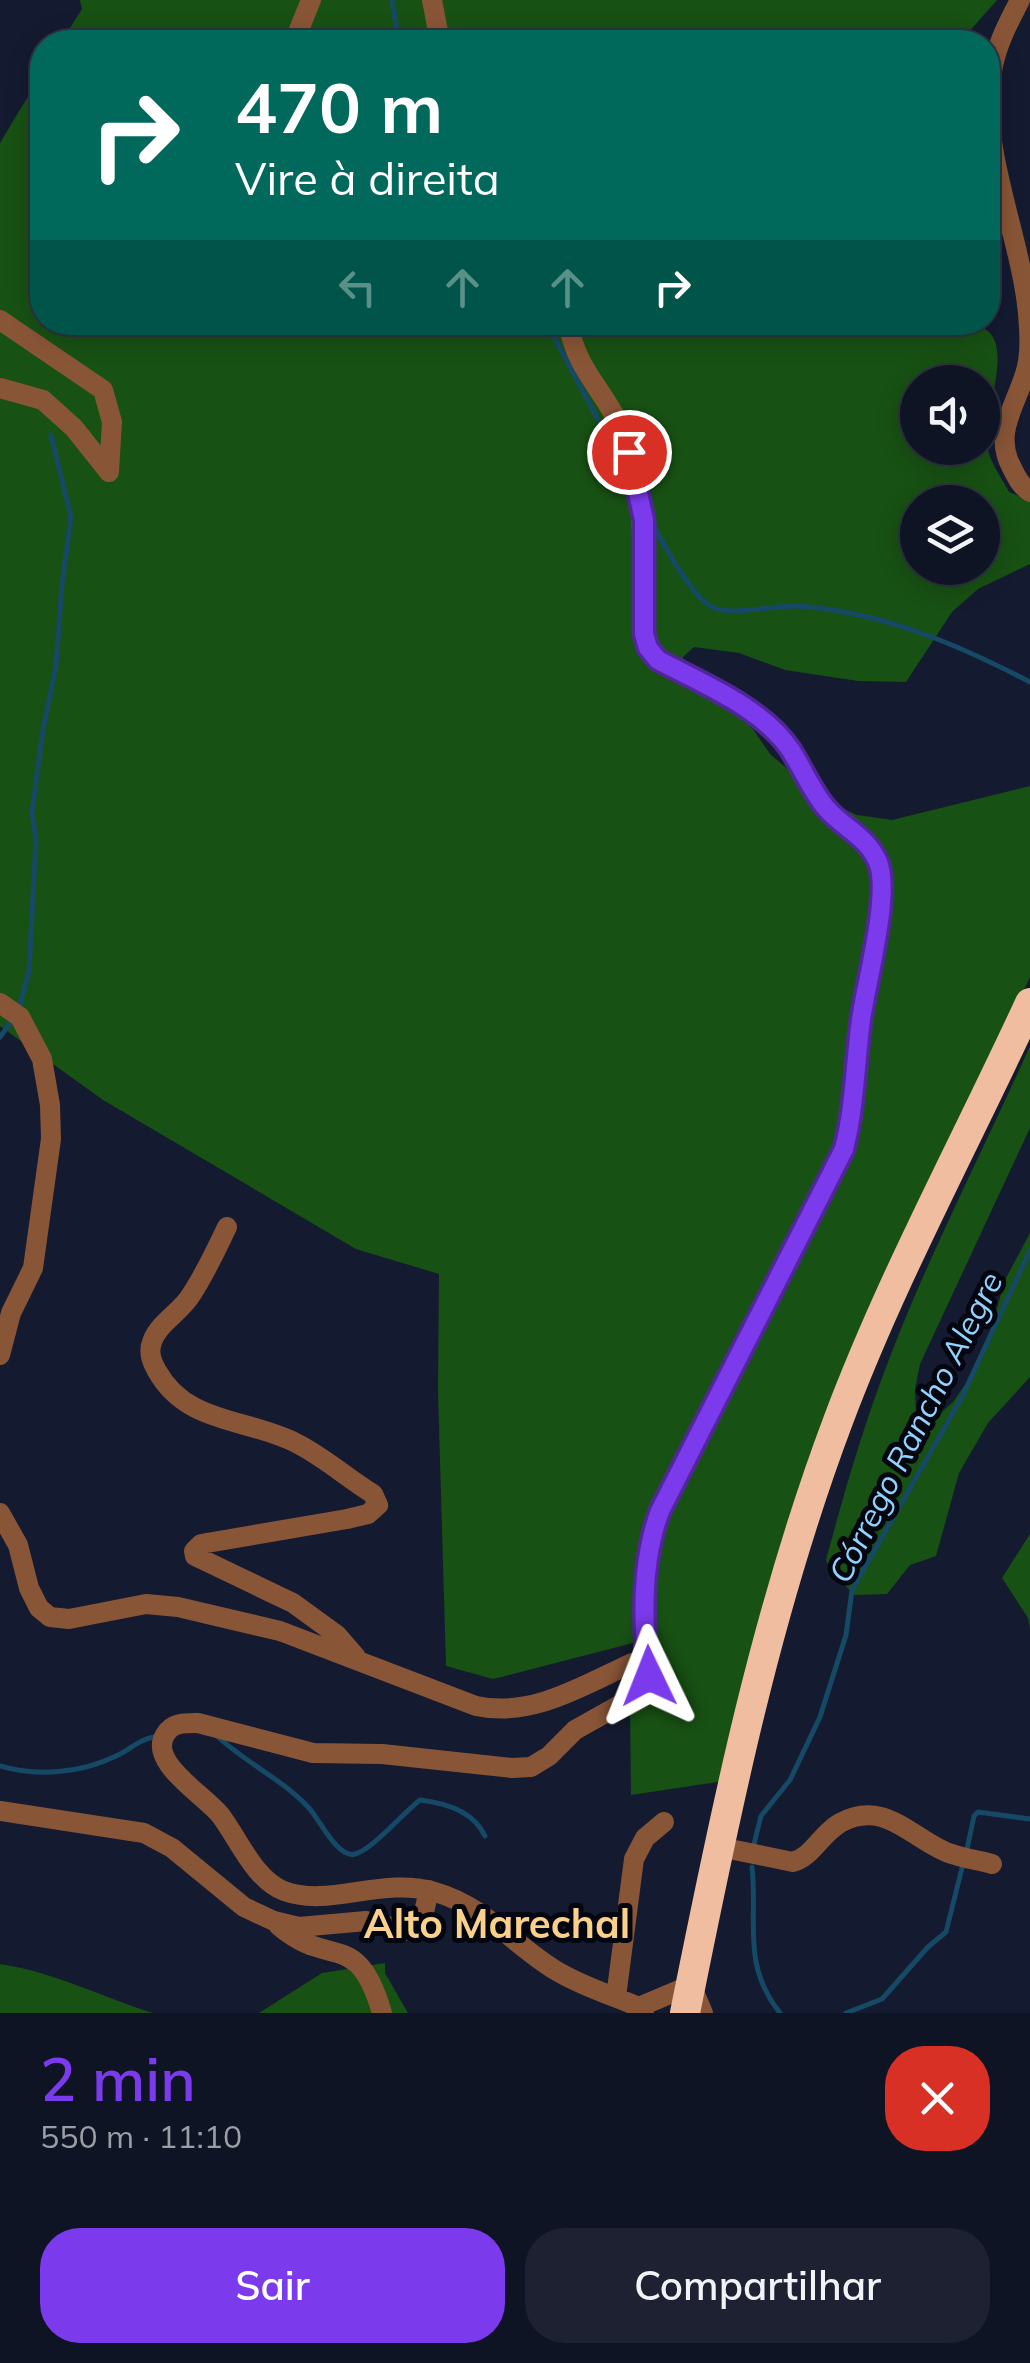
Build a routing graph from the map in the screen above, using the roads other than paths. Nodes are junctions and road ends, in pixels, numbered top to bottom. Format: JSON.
{"nodes":[{"id":1,"x":311,"y":0,"type":"edge"},
{"id":2,"x":432,"y":0,"type":"edge"},
{"id":3,"x":1020,"y":0,"type":"edge"},
{"id":4,"x":299,"y":30,"type":"edge"},
{"id":5,"x":438,"y":30,"type":"edge"},
{"id":6,"x":1000,"y":42,"type":"edge"},
{"id":7,"x":1000,"y":166,"type":"edge"},
{"id":8,"x":0,"y":320,"type":"edge"},
{"id":9,"x":572,"y":335,"type":"edge"},
{"id":10,"x":0,"y":388,"type":"edge"},
{"id":11,"x":1030,"y":492,"type":"edge"},
{"id":12,"x":1030,"y":1002,"type":"edge"},
{"id":13,"x":0,"y":1003,"type":"edge"},
{"id":14,"x":227,"y":1227,"type":"dead end"},
{"id":15,"x":0,"y":1354,"type":"edge"},
{"id":16,"x":0,"y":1514,"type":"edge"},
{"id":17,"x":360,"y":1663,"type":"junction"},
{"id":18,"x":648,"y":1669,"type":"junction"},
{"id":19,"x":0,"y":1811,"type":"edge"},
{"id":20,"x":664,"y":1822,"type":"dead end"},
{"id":21,"x":720,"y":1847,"type":"junction"},
{"id":22,"x":992,"y":1864,"type":"dead end"},
{"id":23,"x":429,"y":1890,"type":"junction"},
{"id":24,"x":274,"y":1921,"type":"junction"},
{"id":25,"x":616,"y":1997,"type":"junction"},
{"id":26,"x":693,"y":2004,"type":"edge"},
{"id":27,"x":642,"y":2010,"type":"edge"},
{"id":28,"x":382,"y":2013,"type":"edge"}],
"edges":[{"from":1,"to":4,"type":"street"},
{"from":2,"to":5,"type":"street"},
{"from":3,"to":6,"type":"street"},
{"from":7,"to":11,"type":"street"},
{"from":8,"to":10,"type":"street"},
{"from":9,"to":18,"type":"street"},
{"from":12,"to":21,"type":"highway"},
{"from":13,"to":15,"type":"street"},
{"from":14,"to":17,"type":"street"},
{"from":16,"to":17,"type":"street"},
{"from":17,"to":18,"type":"street"},
{"from":18,"to":23,"type":"street"},
{"from":19,"to":24,"type":"street"},
{"from":20,"to":25,"type":"street"},
{"from":21,"to":22,"type":"street"},
{"from":21,"to":26,"type":"highway"},
{"from":23,"to":24,"type":"street"},
{"from":23,"to":25,"type":"street"},
{"from":24,"to":28,"type":"street"},
{"from":25,"to":27,"type":"street"},
{"from":26,"to":27,"type":"street"}]}
